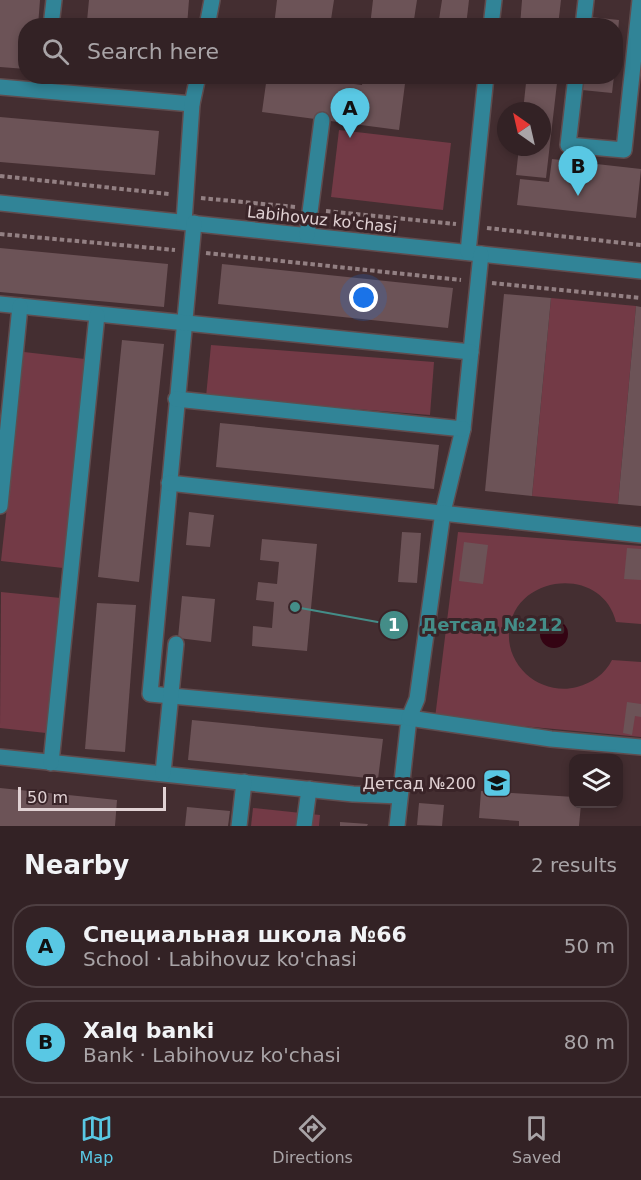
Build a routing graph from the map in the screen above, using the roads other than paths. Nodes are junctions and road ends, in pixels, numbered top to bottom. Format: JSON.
{"nodes":[{"id":1,"x":54,"y":0,"type":"edge"},
{"id":2,"x":212,"y":0,"type":"edge"},
{"id":3,"x":494,"y":0,"type":"edge"},
{"id":4,"x":586,"y":0,"type":"edge"},
{"id":5,"x":639,"y":0,"type":"edge"},
{"id":6,"x":52,"y":18,"type":"edge"},
{"id":7,"x":209,"y":18,"type":"edge"},
{"id":8,"x":492,"y":18,"type":"edge"},
{"id":9,"x":584,"y":18,"type":"edge"},
{"id":10,"x":46,"y":84,"type":"edge"},
{"id":11,"x":196,"y":84,"type":"edge"},
{"id":12,"x":485,"y":84,"type":"edge"},
{"id":13,"x":575,"y":84,"type":"edge"},
{"id":14,"x":0,"y":87,"type":"edge"},
{"id":15,"x":192,"y":104,"type":"junction"},
{"id":16,"x":322,"y":120,"type":"dead end"},
{"id":17,"x":0,"y":203,"type":"edge"},
{"id":18,"x":189,"y":223,"type":"junction"},
{"id":19,"x":307,"y":235,"type":"junction"},
{"id":20,"x":474,"y":253,"type":"junction"},
{"id":21,"x":641,"y":271,"type":"edge"},
{"id":22,"x":0,"y":304,"type":"edge"},
{"id":23,"x":20,"y":306,"type":"junction"},
{"id":24,"x":97,"y":315,"type":"junction"},
{"id":25,"x":184,"y":322,"type":"junction"},
{"id":26,"x":471,"y":352,"type":"junction"},
{"id":27,"x":176,"y":399,"type":"junction"},
{"id":28,"x":464,"y":429,"type":"junction"},
{"id":29,"x":169,"y":483,"type":"junction"},
{"id":30,"x":0,"y":506,"type":"edge"},
{"id":31,"x":443,"y":512,"type":"junction"},
{"id":32,"x":641,"y":535,"type":"edge"},
{"id":33,"x":176,"y":644,"type":"dead end"},
{"id":34,"x":170,"y":695,"type":"junction"},
{"id":35,"x":410,"y":718,"type":"junction"},
{"id":36,"x":641,"y":747,"type":"edge"},
{"id":37,"x":0,"y":757,"type":"edge"},
{"id":38,"x":51,"y":763,"type":"junction"},
{"id":39,"x":163,"y":774,"type":"junction"},
{"id":40,"x":244,"y":782,"type":"junction"},
{"id":41,"x":309,"y":789,"type":"junction"},
{"id":42,"x":399,"y":796,"type":"junction"},
{"id":43,"x":239,"y":826,"type":"edge"},
{"id":44,"x":304,"y":826,"type":"edge"},
{"id":45,"x":397,"y":826,"type":"edge"}],
"edges":[{"from":1,"to":6,"type":"street"},
{"from":2,"to":7,"type":"street"},
{"from":3,"to":8,"type":"street"},
{"from":4,"to":9,"type":"street"},
{"from":5,"to":13,"type":"street"},
{"from":10,"to":14,"type":"street"},
{"from":10,"to":15,"type":"street"},
{"from":11,"to":15,"type":"street"},
{"from":12,"to":20,"type":"street"},
{"from":15,"to":18,"type":"street"},
{"from":16,"to":19,"type":"street"},
{"from":17,"to":18,"type":"street","name":"Labihovuz ko'chasi"},
{"from":18,"to":19,"type":"street","name":"Labihovuz ko'chasi"},
{"from":18,"to":25,"type":"street"},
{"from":19,"to":20,"type":"street","name":"Labihovuz ko'chasi"},
{"from":20,"to":21,"type":"street","name":"Labihovuz ko'chasi"},
{"from":20,"to":26,"type":"street"},
{"from":22,"to":23,"type":"street"},
{"from":23,"to":24,"type":"street"},
{"from":23,"to":30,"type":"street"},
{"from":24,"to":25,"type":"street"},
{"from":24,"to":38,"type":"street"},
{"from":25,"to":26,"type":"street"},
{"from":25,"to":27,"type":"street"},
{"from":26,"to":28,"type":"street"},
{"from":27,"to":28,"type":"street"},
{"from":27,"to":29,"type":"street"},
{"from":28,"to":31,"type":"street"},
{"from":29,"to":31,"type":"street"},
{"from":29,"to":34,"type":"street"},
{"from":31,"to":32,"type":"street"},
{"from":31,"to":35,"type":"street"},
{"from":33,"to":34,"type":"street"},
{"from":34,"to":35,"type":"street"},
{"from":34,"to":39,"type":"street"},
{"from":35,"to":36,"type":"street"},
{"from":35,"to":42,"type":"street"},
{"from":37,"to":38,"type":"street"},
{"from":38,"to":39,"type":"street"},
{"from":39,"to":40,"type":"street"},
{"from":40,"to":41,"type":"street"},
{"from":40,"to":43,"type":"street"},
{"from":41,"to":42,"type":"street"},
{"from":41,"to":44,"type":"street"},
{"from":42,"to":45,"type":"street"}]}
